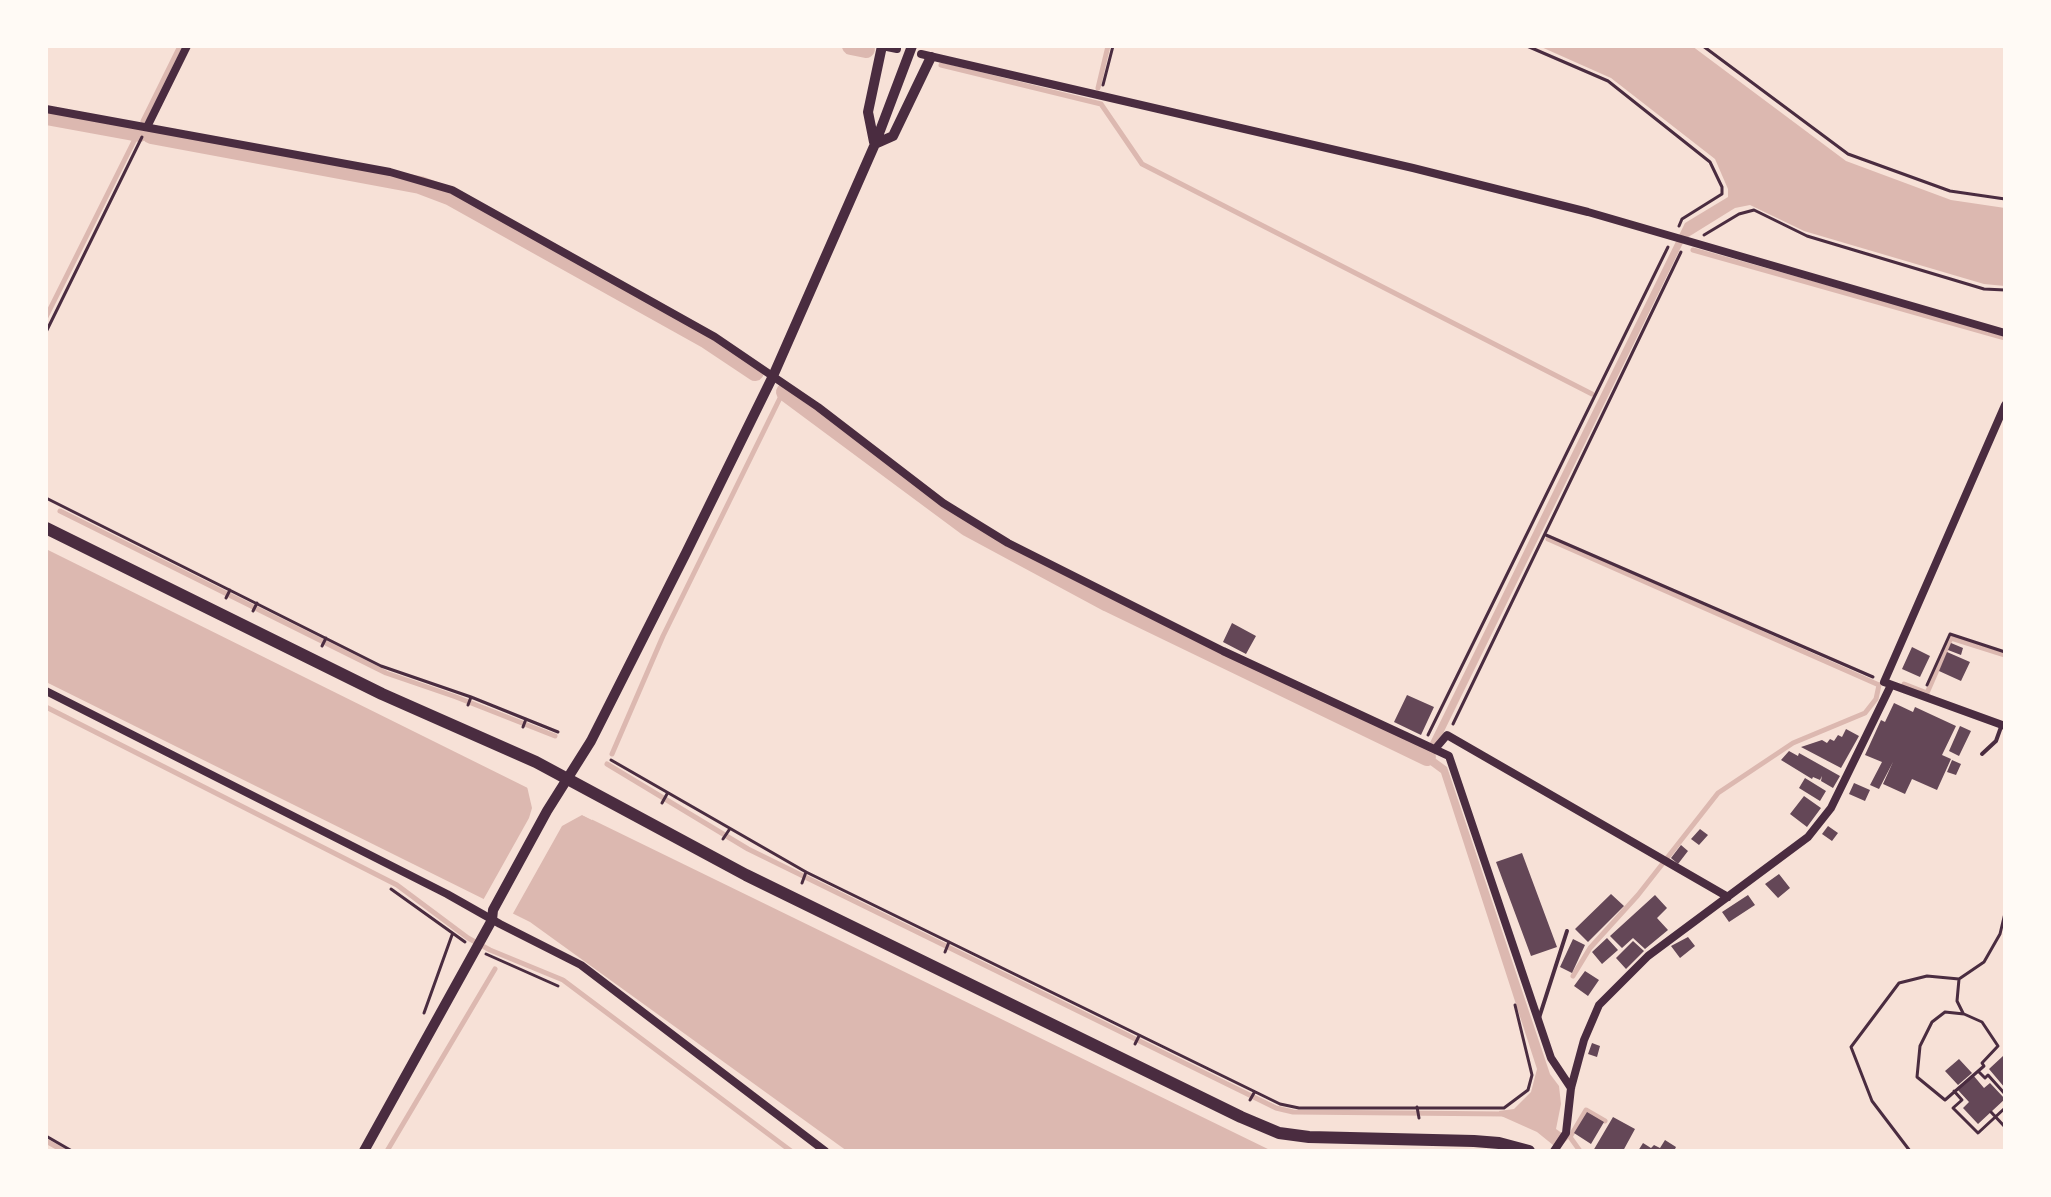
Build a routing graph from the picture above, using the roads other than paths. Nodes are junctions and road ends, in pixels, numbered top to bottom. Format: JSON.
{"nodes":[{"id":1,"x":187,"y":46,"type":"edge"},
{"id":2,"x":882,"y":46,"type":"edge"},
{"id":3,"x":912,"y":46,"type":"edge"},
{"id":4,"x":897,"y":49,"type":"dead end"},
{"id":5,"x":926,"y":56,"type":"joint"},
{"id":6,"x":46,"y":109,"type":"edge"},
{"id":7,"x":147,"y":127,"type":"junction"},
{"id":8,"x":875,"y":144,"type":"junction"},
{"id":9,"x":2005,"y":333,"type":"edge"},
{"id":10,"x":773,"y":376,"type":"junction"},
{"id":11,"x":2005,"y":405,"type":"edge"},
{"id":12,"x":46,"y":528,"type":"edge"},
{"id":13,"x":1888,"y":684,"type":"junction"},
{"id":14,"x":46,"y":691,"type":"edge"},
{"id":15,"x":2003,"y":725,"type":"edge"},
{"id":16,"x":1432,"y":748,"type":"junction"},
{"id":17,"x":1982,"y":754,"type":"dead end"},
{"id":18,"x":568,"y":778,"type":"junction"},
{"id":19,"x":1728,"y":897,"type":"junction"},
{"id":20,"x":492,"y":915,"type":"junction"},
{"id":21,"x":1567,"y":931,"type":"dead end"},
{"id":22,"x":1538,"y":1021,"type":"junction"},
{"id":23,"x":1571,"y":1088,"type":"junction"},
{"id":24,"x":1555,"y":1150,"type":"edge"},
{"id":25,"x":364,"y":1151,"type":"edge"},
{"id":26,"x":825,"y":1151,"type":"edge"},
{"id":27,"x":1529,"y":1151,"type":"edge"}],
"edges":[{"from":1,"to":7,"type":"street"},
{"from":2,"to":4,"type":"street"},
{"from":2,"to":8,"type":"street"},
{"from":3,"to":8,"type":"street"},
{"from":5,"to":8,"type":"street"},
{"from":5,"to":9,"type":"street"},
{"from":6,"to":7,"type":"street"},
{"from":7,"to":10,"type":"street"},
{"from":8,"to":10,"type":"street"},
{"from":10,"to":16,"type":"street"},
{"from":10,"to":18,"type":"street"},
{"from":11,"to":13,"type":"street"},
{"from":12,"to":18,"type":"main road"},
{"from":13,"to":15,"type":"street"},
{"from":13,"to":19,"type":"street"},
{"from":14,"to":20,"type":"street"},
{"from":15,"to":17,"type":"lane"},
{"from":16,"to":19,"type":"street"},
{"from":16,"to":22,"type":"street"},
{"from":18,"to":20,"type":"street"},
{"from":18,"to":27,"type":"main road"},
{"from":19,"to":23,"type":"street"},
{"from":20,"to":25,"type":"street"},
{"from":20,"to":26,"type":"street"},
{"from":21,"to":22,"type":"lane"},
{"from":22,"to":23,"type":"street"},
{"from":23,"to":24,"type":"street"}]}
